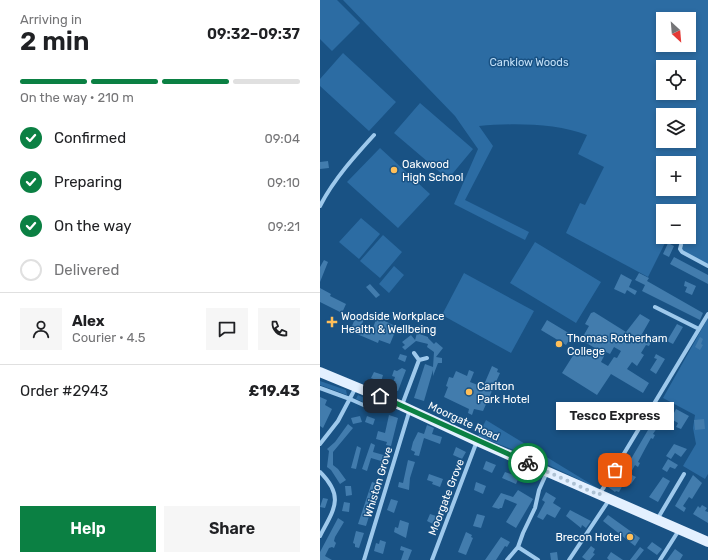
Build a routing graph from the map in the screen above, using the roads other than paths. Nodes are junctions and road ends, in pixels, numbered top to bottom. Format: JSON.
{"nodes":[{"id":1,"x":374,"y":134,"type":"dead end"},
{"id":2,"x":320,"y":206,"type":"edge"},
{"id":3,"x":681,"y":245,"type":"dead end"},
{"id":4,"x":708,"y":266,"type":"edge"},
{"id":5,"x":655,"y":307,"type":"dead end"},
{"id":6,"x":708,"y":314,"type":"edge"},
{"id":7,"x":699,"y":329,"type":"junction"},
{"id":8,"x":414,"y":354,"type":"dead end"},
{"id":9,"x":427,"y":358,"type":"dead end"},
{"id":10,"x":419,"y":360,"type":"junction"},
{"id":11,"x":320,"y":372,"type":"edge"},
{"id":12,"x":357,"y":386,"type":"junction"},
{"id":13,"x":320,"y":388,"type":"edge"},
{"id":14,"x":350,"y":399,"type":"junction"},
{"id":15,"x":406,"y":407,"type":"junction"},
{"id":16,"x":377,"y":411,"type":"dead end"},
{"id":17,"x":477,"y":441,"type":"junction"},
{"id":18,"x":320,"y":444,"type":"edge"},
{"id":19,"x":547,"y":471,"type":"junction"},
{"id":20,"x":320,"y":472,"type":"edge"},
{"id":21,"x":684,"y":474,"type":"dead end"},
{"id":22,"x":599,"y":495,"type":"junction"},
{"id":23,"x":610,"y":500,"type":"junction"},
{"id":24,"x":657,"y":520,"type":"junction"},
{"id":25,"x":679,"y":530,"type":"junction"},
{"id":26,"x":320,"y":536,"type":"edge"},
{"id":27,"x":708,"y":542,"type":"edge"},
{"id":28,"x":518,"y":547,"type":"junction"},
{"id":29,"x":364,"y":560,"type":"edge"},
{"id":30,"x":432,"y":560,"type":"edge"},
{"id":31,"x":506,"y":560,"type":"edge"},
{"id":32,"x":538,"y":560,"type":"edge"},
{"id":33,"x":569,"y":560,"type":"edge"},
{"id":34,"x":660,"y":560,"type":"edge"}],
"edges":[{"from":1,"to":2,"type":"street"},
{"from":3,"to":4,"type":"street"},
{"from":5,"to":7,"type":"street"},
{"from":6,"to":7,"type":"street"},
{"from":7,"to":22,"type":"street"},
{"from":8,"to":10,"type":"street"},
{"from":9,"to":10,"type":"street"},
{"from":10,"to":15,"type":"street","name":"Whiston Grove"},
{"from":11,"to":12,"type":"main road","name":"Moorgate Road"},
{"from":12,"to":14,"type":"street"},
{"from":12,"to":15,"type":"main road","name":"Moorgate Road"},
{"from":13,"to":14,"type":"street"},
{"from":14,"to":16,"type":"street"},
{"from":14,"to":18,"type":"street"},
{"from":15,"to":17,"type":"main road","name":"Moorgate Road"},
{"from":15,"to":29,"type":"street","name":"Whiston Grove"},
{"from":17,"to":19,"type":"main road","name":"Moorgate Road"},
{"from":17,"to":30,"type":"street","name":"Moorgate Grove"},
{"from":19,"to":22,"type":"main road","name":"Moorgate Road"},
{"from":19,"to":28,"type":"street"},
{"from":20,"to":26,"type":"street"},
{"from":21,"to":24,"type":"street"},
{"from":22,"to":23,"type":"main road","name":"Moorgate Road"},
{"from":23,"to":24,"type":"main road","name":"Moorgate Road"},
{"from":23,"to":33,"type":"street"},
{"from":24,"to":25,"type":"main road","name":"Moorgate Road"},
{"from":25,"to":27,"type":"main road","name":"Moorgate Road"},
{"from":25,"to":34,"type":"street"},
{"from":28,"to":31,"type":"street"},
{"from":28,"to":32,"type":"street"}]}
